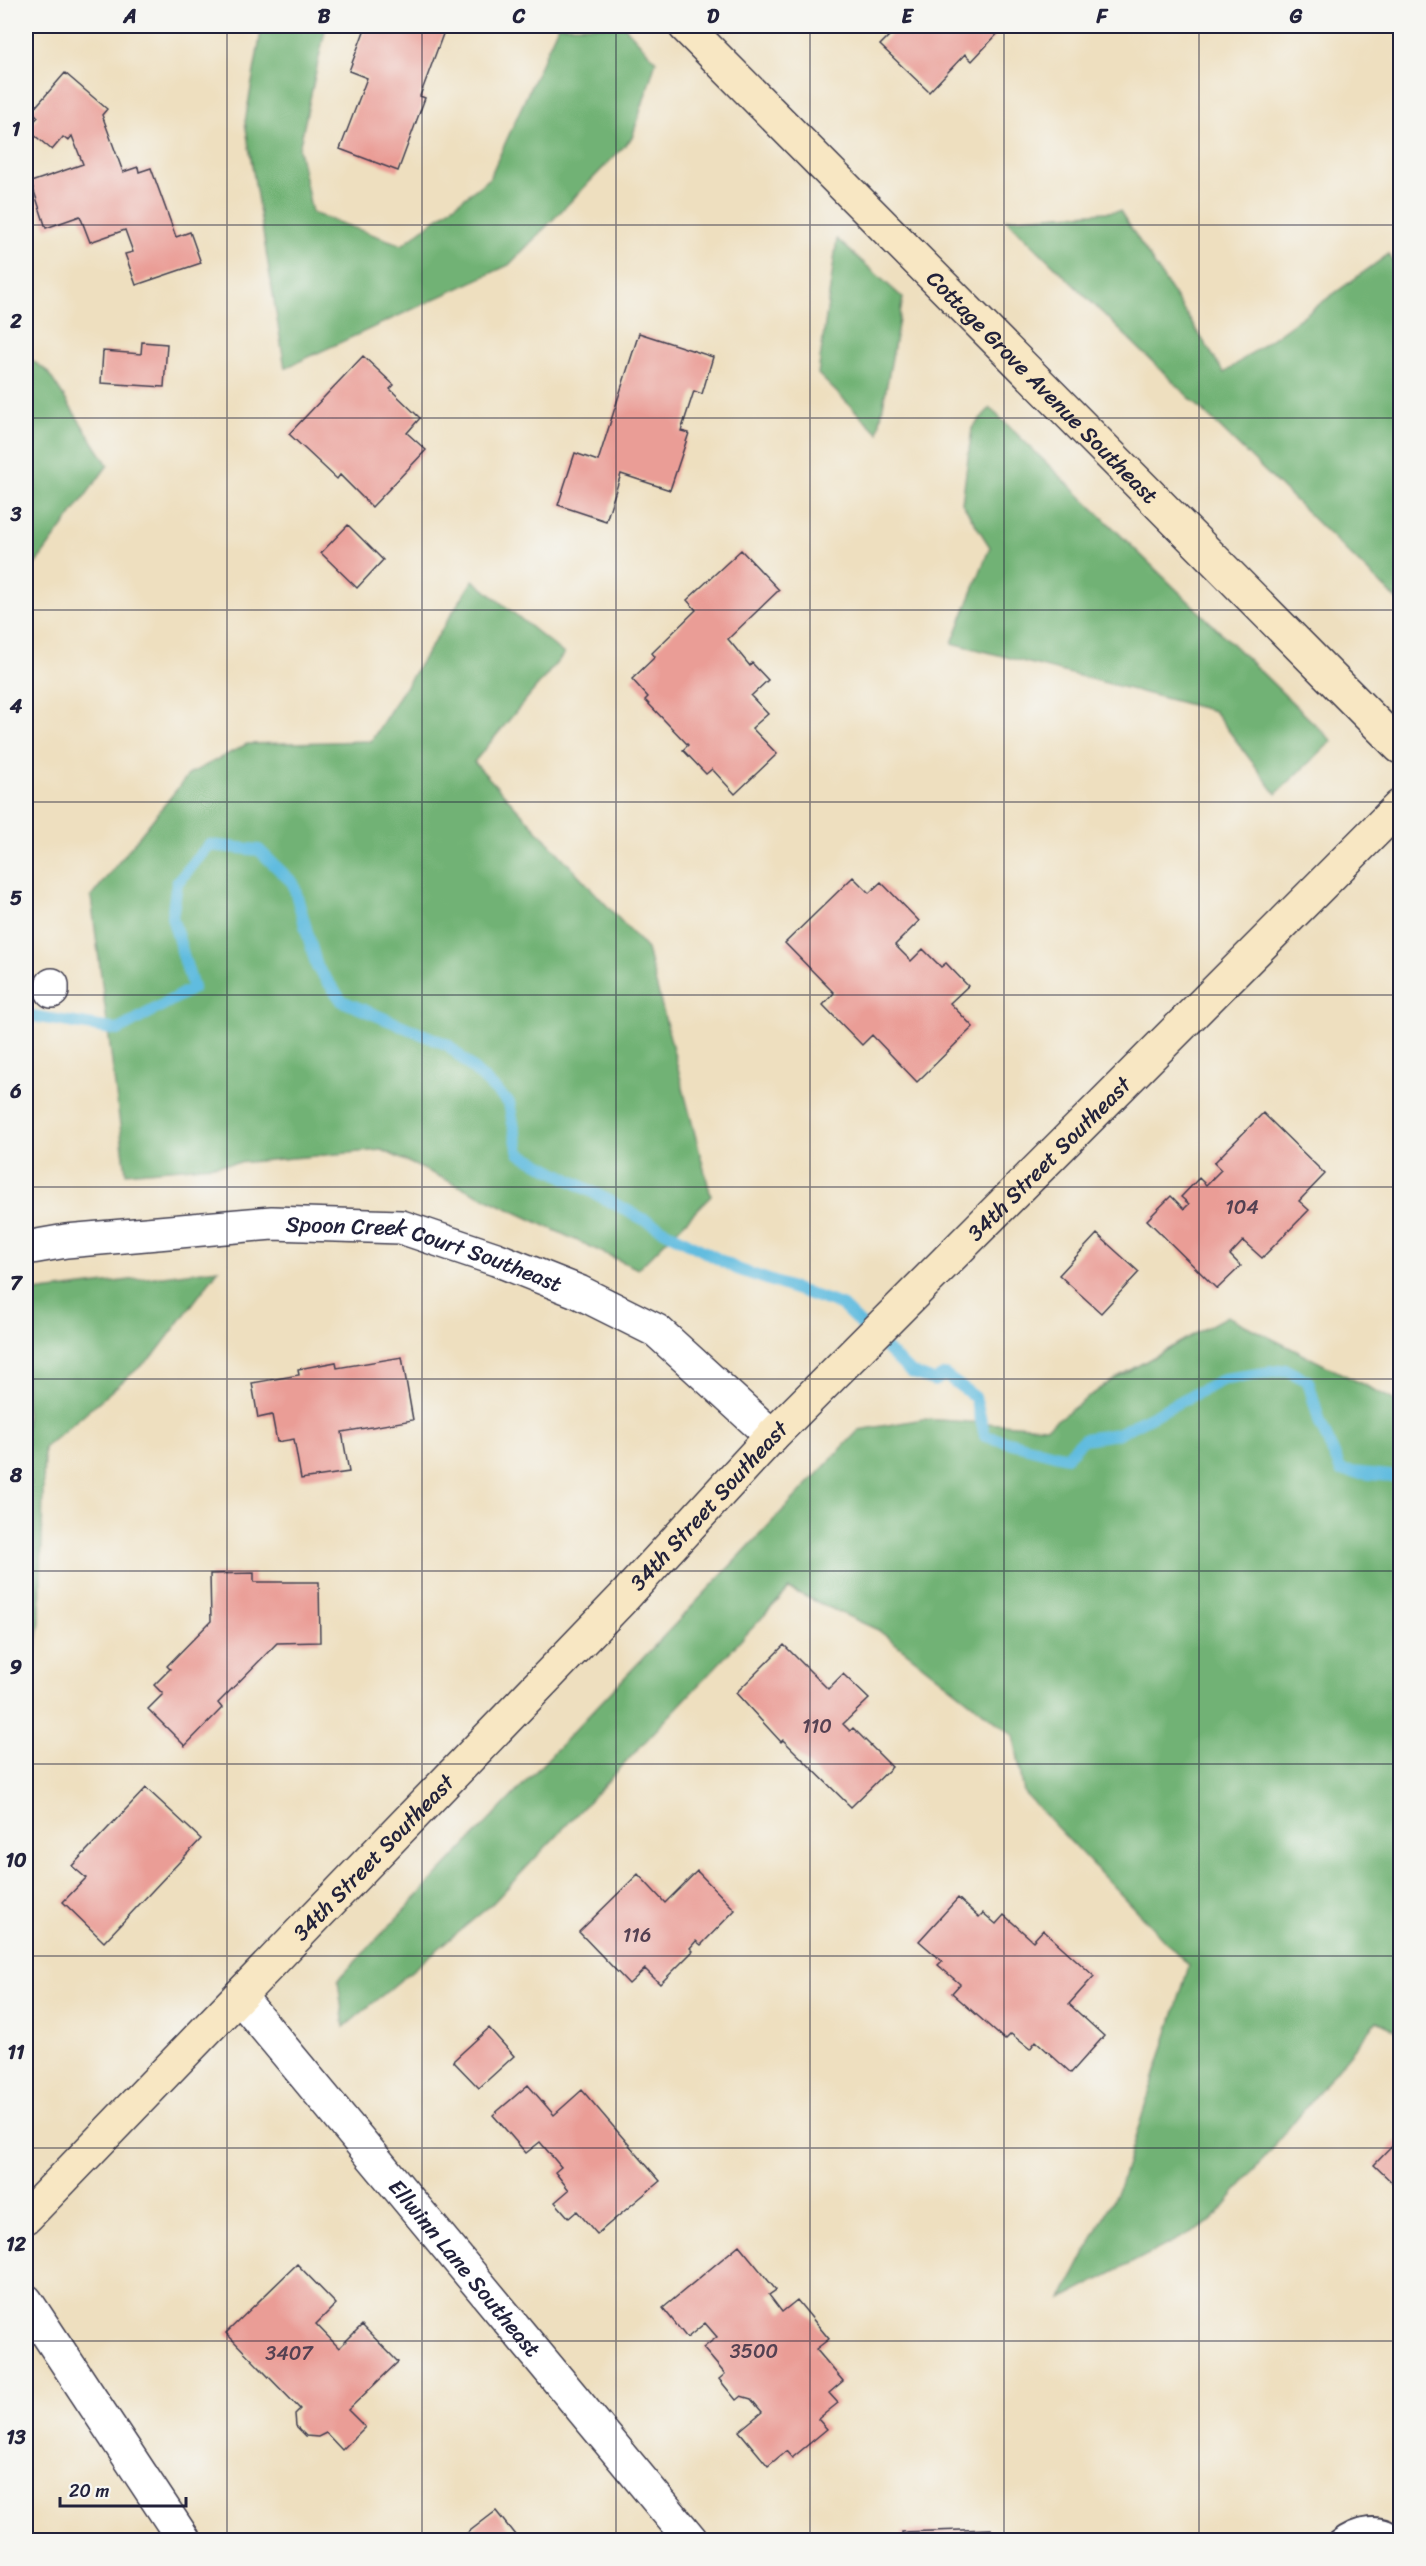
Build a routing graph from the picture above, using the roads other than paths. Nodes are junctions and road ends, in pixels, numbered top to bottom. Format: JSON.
{"nodes":[{"id":1,"x":699,"y":30,"type":"edge"},
{"id":2,"x":1401,"y":747,"type":"edge"},
{"id":3,"x":1401,"y":806,"type":"edge"},
{"id":4,"x":26,"y":1248,"type":"edge"},
{"id":5,"x":772,"y":1436,"type":"junction"},
{"id":6,"x":240,"y":1996,"type":"junction"},
{"id":7,"x":26,"y":2217,"type":"edge"},
{"id":8,"x":26,"y":2301,"type":"edge"},
{"id":9,"x":1401,"y":2538,"type":"edge"},
{"id":10,"x":184,"y":2541,"type":"edge"},
{"id":11,"x":691,"y":2541,"type":"edge"},
{"id":12,"x":1337,"y":2541,"type":"edge"}],
"edges":[{"from":1,"to":2,"type":"street","name":"Cottage Grove Avenue Southeast"},
{"from":3,"to":5,"type":"street","name":"34th Street Southeast"},
{"from":4,"to":5,"type":"street","name":"Spoon Creek Court Southeast"},
{"from":5,"to":6,"type":"street","name":"34th Street Southeast"},
{"from":6,"to":7,"type":"street","name":"34th Street Southeast"},
{"from":6,"to":11,"type":"street","name":"Ellwinn Lane Southeast"},
{"from":8,"to":10,"type":"street"},
{"from":9,"to":12,"type":"lane"}]}
